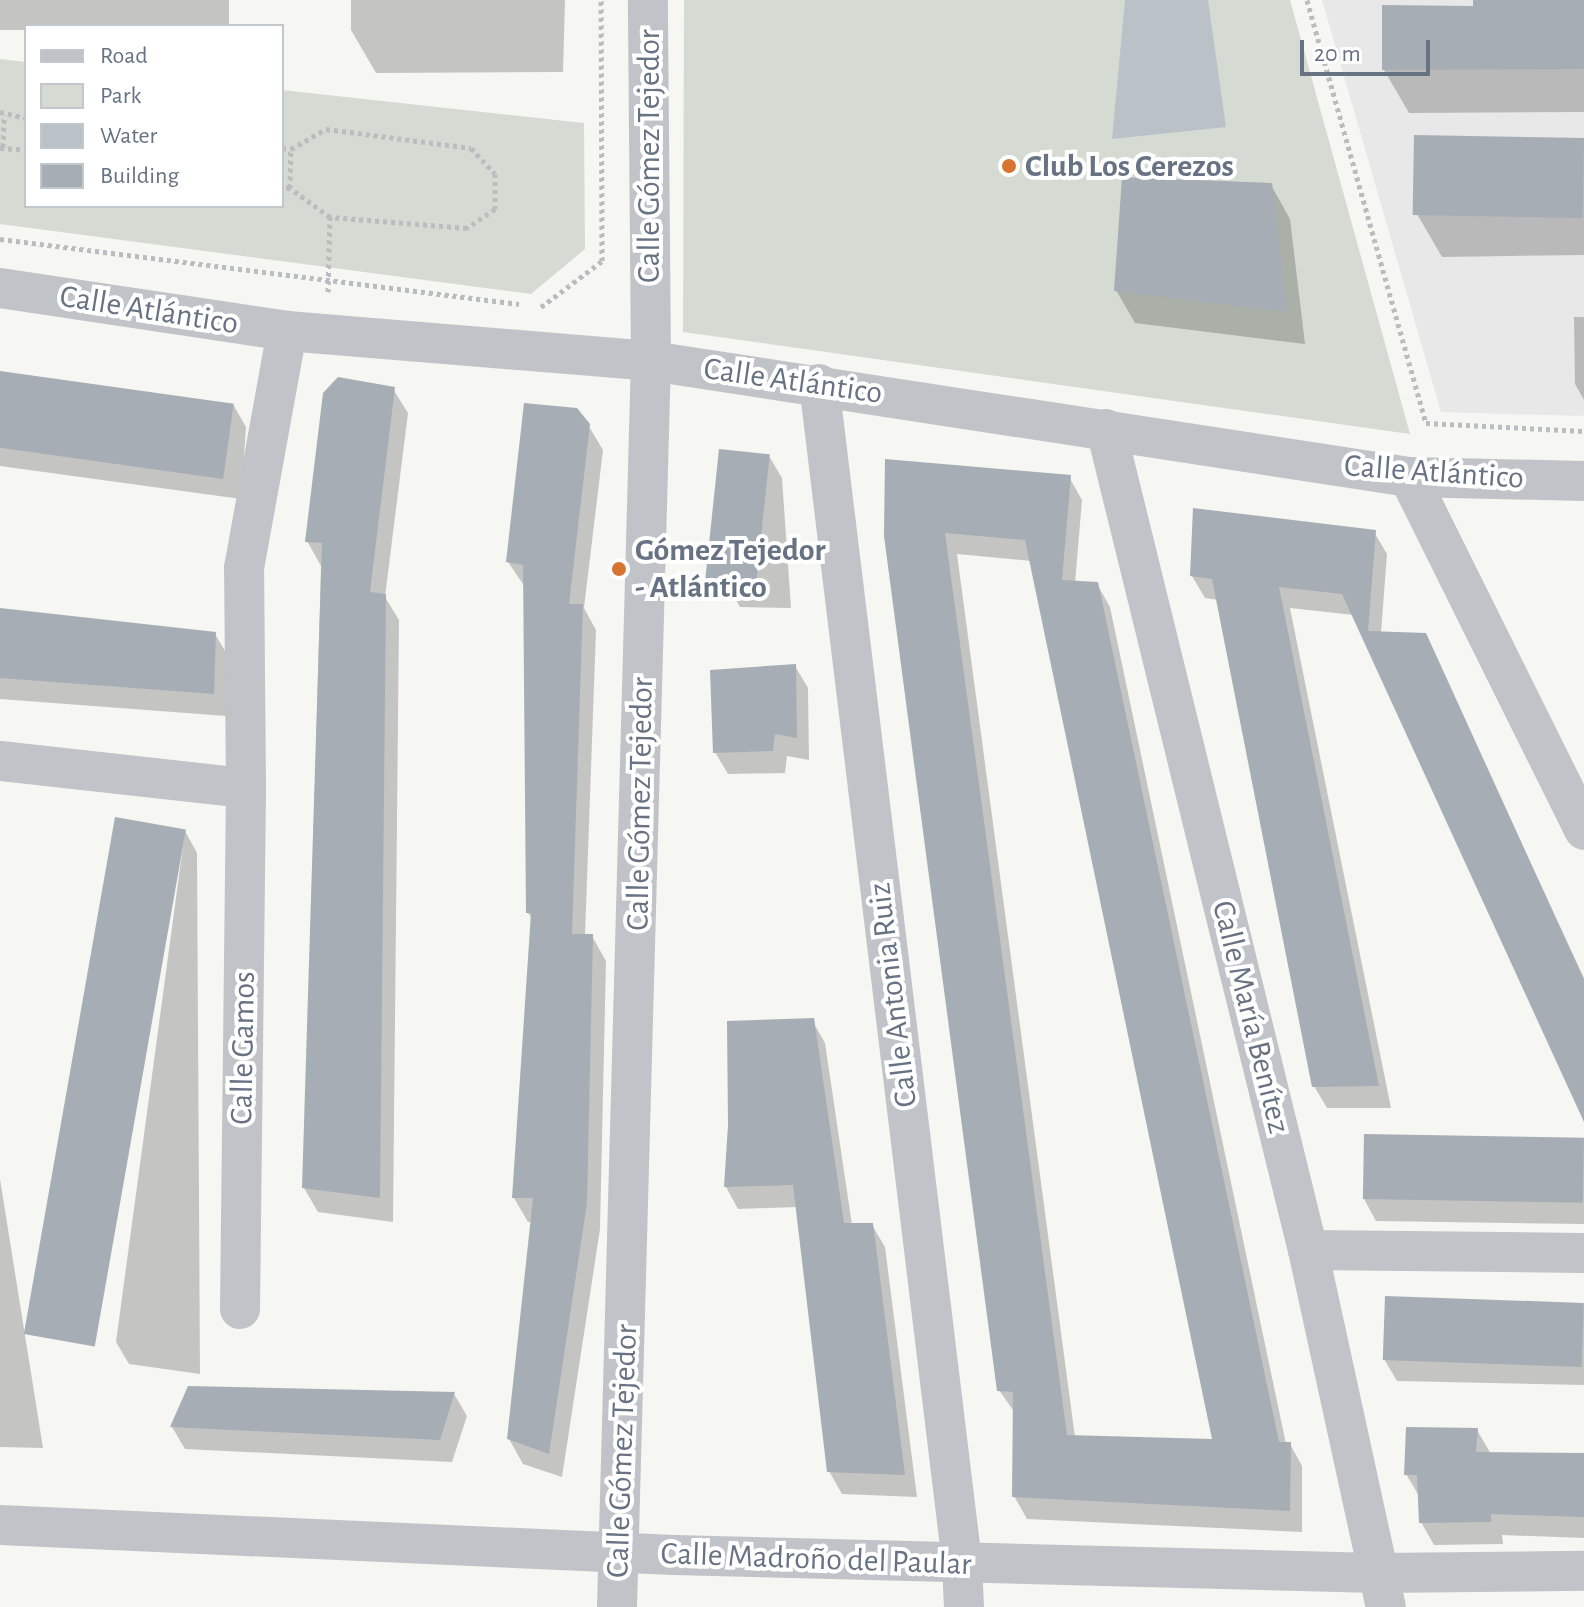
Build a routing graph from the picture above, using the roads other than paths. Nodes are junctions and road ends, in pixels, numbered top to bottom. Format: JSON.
{"nodes":[{"id":1,"x":648,"y":0,"type":"edge"},
{"id":2,"x":0,"y":288,"type":"edge"},
{"id":3,"x":287,"y":331,"type":"junction"},
{"id":4,"x":651,"y":361,"type":"junction"},
{"id":5,"x":819,"y":384,"type":"junction"},
{"id":6,"x":1106,"y":429,"type":"junction"},
{"id":7,"x":1409,"y":477,"type":"junction"},
{"id":8,"x":1584,"y":481,"type":"edge"},
{"id":9,"x":0,"y":761,"type":"edge"},
{"id":10,"x":246,"y":788,"type":"junction"},
{"id":11,"x":1584,"y":830,"type":"edge"},
{"id":12,"x":1308,"y":1250,"type":"junction"},
{"id":13,"x":1584,"y":1253,"type":"edge"},
{"id":14,"x":240,"y":1309,"type":"dead end"},
{"id":15,"x":0,"y":1525,"type":"edge"},
{"id":16,"x":620,"y":1553,"type":"junction"},
{"id":17,"x":962,"y":1563,"type":"junction"},
{"id":18,"x":1584,"y":1571,"type":"edge"},
{"id":19,"x":1381,"y":1590,"type":"edge"},
{"id":20,"x":617,"y":1607,"type":"edge"},
{"id":21,"x":964,"y":1607,"type":"edge"}],
"edges":[{"from":1,"to":4,"type":"street","name":"Calle Gómez Tejedor"},
{"from":2,"to":3,"type":"street","name":"Calle Atlántico"},
{"from":3,"to":4,"type":"street","name":"Calle Atlántico"},
{"from":3,"to":10,"type":"street","name":"Calle Gamos"},
{"from":4,"to":5,"type":"street","name":"Calle Atlántico"},
{"from":4,"to":16,"type":"street","name":"Calle Gómez Tejedor"},
{"from":5,"to":6,"type":"street","name":"Calle Atlántico"},
{"from":5,"to":17,"type":"street","name":"Calle Antonia Ruiz"},
{"from":6,"to":7,"type":"street","name":"Calle Atlántico"},
{"from":6,"to":12,"type":"street","name":"Calle María Benítez"},
{"from":7,"to":8,"type":"street","name":"Calle Atlántico"},
{"from":7,"to":11,"type":"street"},
{"from":9,"to":10,"type":"street"},
{"from":10,"to":14,"type":"street","name":"Calle Gamos"},
{"from":12,"to":13,"type":"street"},
{"from":12,"to":19,"type":"street","name":"Calle María Benítez"},
{"from":15,"to":16,"type":"street","name":"Calle Madroño del Paular"},
{"from":16,"to":17,"type":"street","name":"Calle Madroño del Paular"},
{"from":16,"to":20,"type":"street","name":"Calle Gómez Tejedor"},
{"from":17,"to":19,"type":"street","name":"Calle Madroño del Paular"},
{"from":17,"to":21,"type":"street","name":"Calle Antonia Ruiz"},
{"from":18,"to":19,"type":"street","name":"Calle Madroño del Paular"}]}
